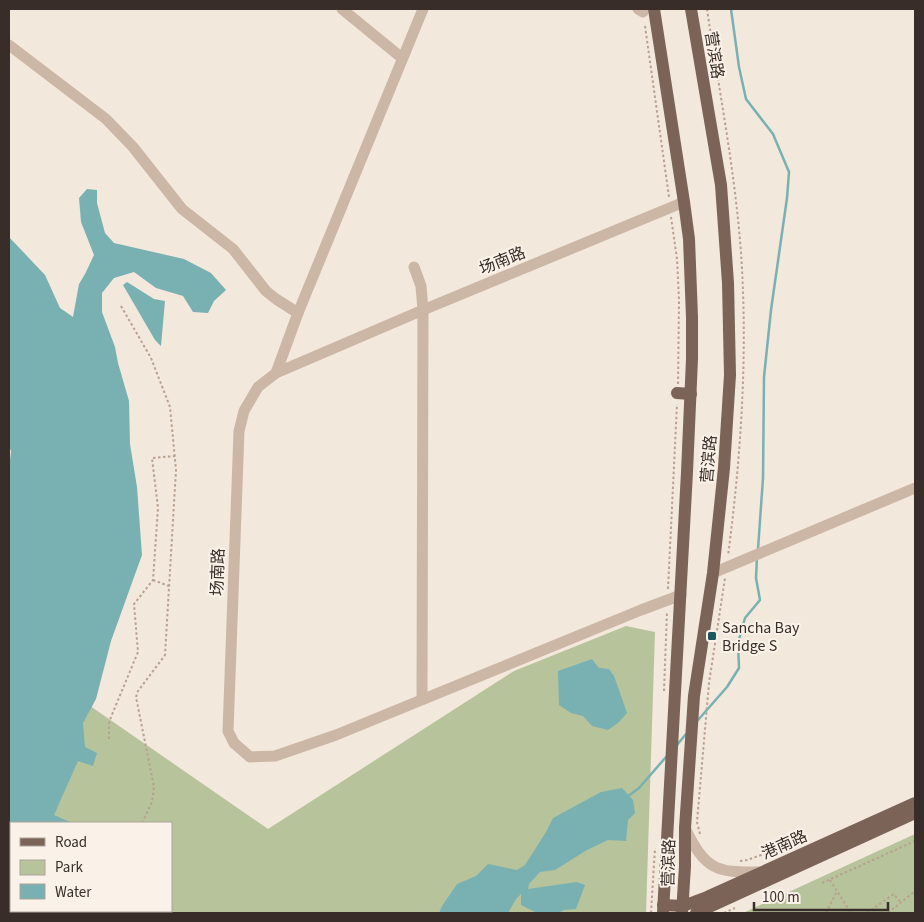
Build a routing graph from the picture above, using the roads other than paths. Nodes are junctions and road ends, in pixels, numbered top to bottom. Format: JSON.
{"nodes":[{"id":1,"x":342,"y":9,"type":"edge"},
{"id":2,"x":423,"y":9,"type":"edge"},
{"id":3,"x":692,"y":9,"type":"edge"},
{"id":4,"x":645,"y":10,"type":"edge"},
{"id":5,"x":9,"y":45,"type":"edge"},
{"id":6,"x":402,"y":58,"type":"junction"},
{"id":7,"x":684,"y":202,"type":"junction"},
{"id":8,"x":414,"y":267,"type":"dead end"},
{"id":9,"x":423,"y":310,"type":"junction"},
{"id":10,"x":298,"y":313,"type":"junction"},
{"id":11,"x":276,"y":373,"type":"junction"},
{"id":12,"x":677,"y":393,"type":"road end"},
{"id":13,"x":691,"y":394,"type":"junction"},
{"id":14,"x":915,"y":488,"type":"edge"},
{"id":15,"x":712,"y":573,"type":"junction"},
{"id":16,"x":680,"y":595,"type":"junction"},
{"id":17,"x":422,"y":699,"type":"junction"},
{"id":18,"x":915,"y":802,"type":"edge"},
{"id":19,"x":915,"y":813,"type":"edge"},
{"id":20,"x":685,"y":828,"type":"junction"},
{"id":21,"x":762,"y":872,"type":"junction"},
{"id":22,"x":663,"y":909,"type":"edge"},
{"id":23,"x":682,"y":910,"type":"edge"},
{"id":24,"x":696,"y":913,"type":"edge"}],
"edges":[{"from":1,"to":6,"type":"street"},
{"from":2,"to":6,"type":"street"},
{"from":3,"to":15,"type":"main road","name":"营滨路"},
{"from":4,"to":7,"type":"main road","name":"营滨路"},
{"from":5,"to":10,"type":"street"},
{"from":6,"to":10,"type":"street"},
{"from":7,"to":9,"type":"street","name":"场南路"},
{"from":7,"to":13,"type":"main road","name":"营滨路"},
{"from":8,"to":9,"type":"street"},
{"from":9,"to":11,"type":"street","name":"场南路"},
{"from":9,"to":17,"type":"street"},
{"from":10,"to":11,"type":"street"},
{"from":11,"to":17,"type":"street","name":"场南路"},
{"from":12,"to":13,"type":"main road"},
{"from":13,"to":16,"type":"main road","name":"营滨路"},
{"from":14,"to":15,"type":"street"},
{"from":15,"to":20,"type":"main road","name":"营滨路"},
{"from":16,"to":17,"type":"street","name":"场南路"},
{"from":16,"to":22,"type":"main road","name":"营滨路"},
{"from":18,"to":21,"type":"main road","name":"港南路"},
{"from":19,"to":24,"type":"main road","name":"港南路"},
{"from":20,"to":21,"type":"street"},
{"from":20,"to":23,"type":"main road","name":"营滨路"},
{"from":21,"to":23,"type":"main road","name":"港南路"},
{"from":22,"to":23,"type":"main road","name":"港南路"}]}
